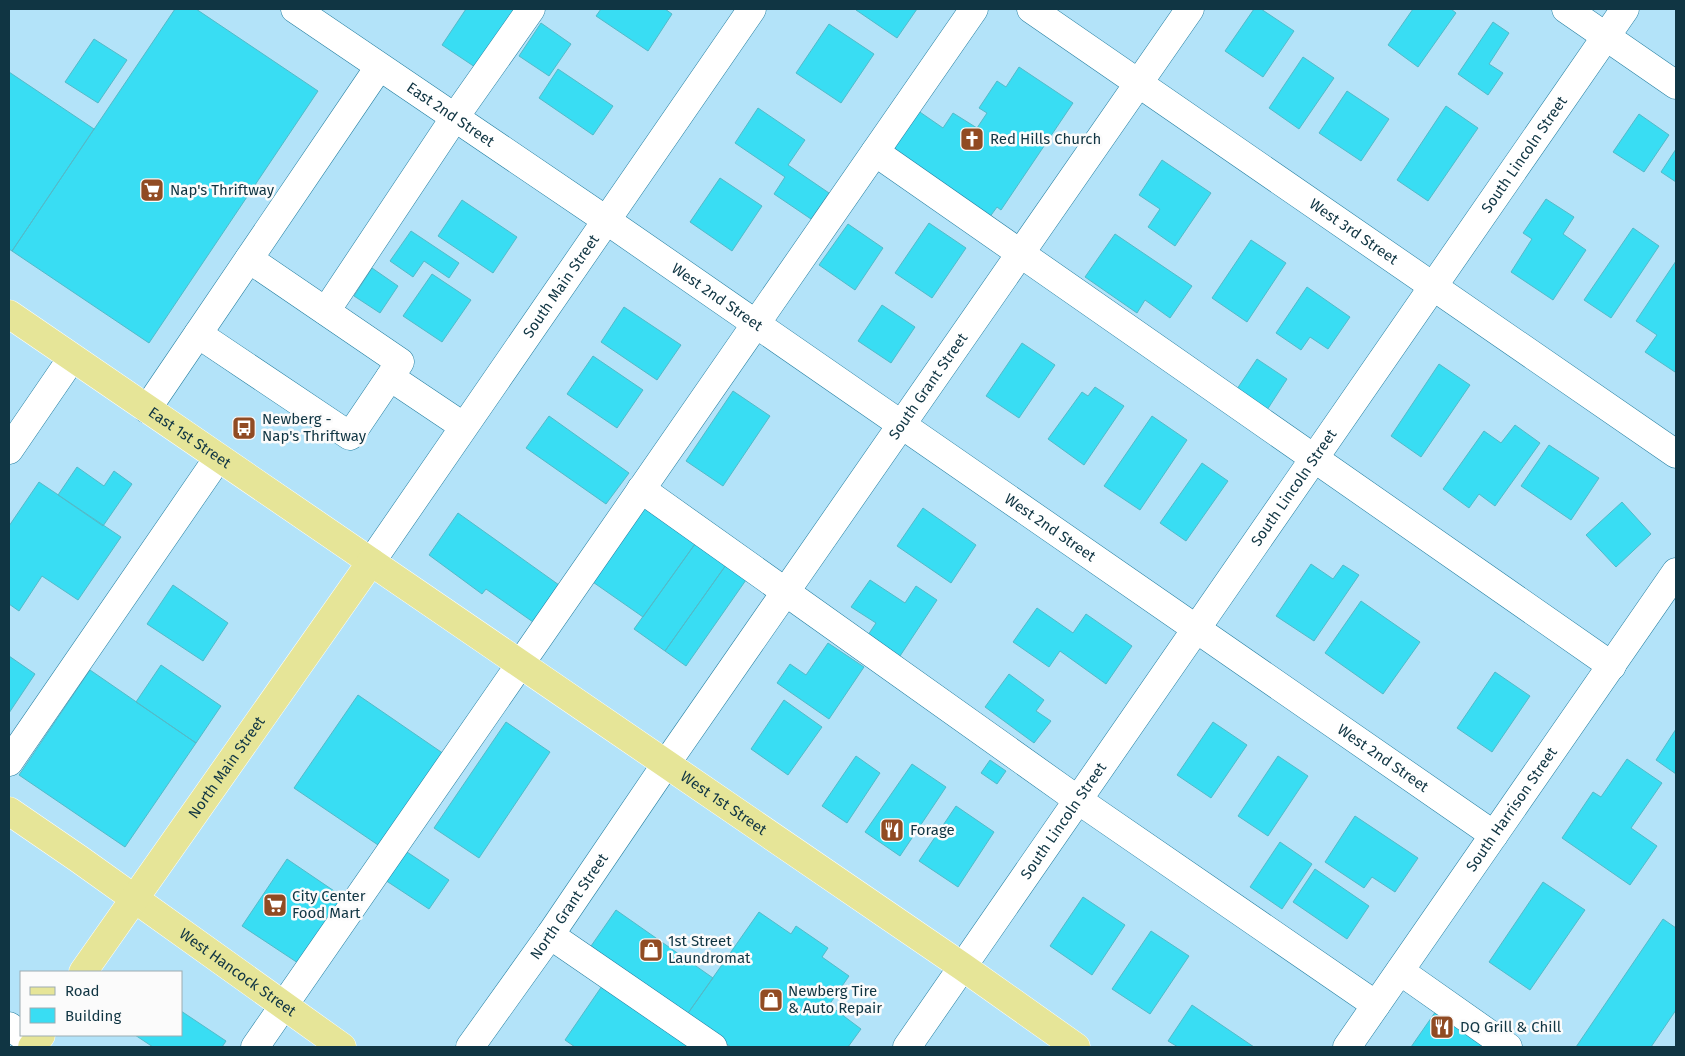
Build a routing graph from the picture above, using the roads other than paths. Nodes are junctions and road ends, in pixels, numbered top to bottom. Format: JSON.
{"nodes":[{"id":1,"x":295,"y":9,"type":"edge"},
{"id":2,"x":530,"y":9,"type":"edge"},
{"id":3,"x":752,"y":9,"type":"edge"},
{"id":4,"x":974,"y":9,"type":"edge"},
{"id":5,"x":1031,"y":9,"type":"edge"},
{"id":6,"x":1190,"y":9,"type":"edge"},
{"id":7,"x":1566,"y":9,"type":"edge"},
{"id":8,"x":1625,"y":9,"type":"edge"},
{"id":9,"x":1606,"y":36,"type":"junction"},
{"id":10,"x":379,"y":66,"type":"junction"},
{"id":11,"x":1139,"y":83,"type":"junction"},
{"id":12,"x":1676,"y":85,"type":"edge"},
{"id":13,"x":455,"y":117,"type":"junction"},
{"id":14,"x":874,"y":152,"type":"junction"},
{"id":15,"x":606,"y":220,"type":"junction"},
{"id":16,"x":1021,"y":254,"type":"junction"},
{"id":17,"x":249,"y":260,"type":"junction"},
{"id":18,"x":1434,"y":286,"type":"junction"},
{"id":19,"x":326,"y":311,"type":"junction"},
{"id":20,"x":9,"y":314,"type":"edge"},
{"id":21,"x":755,"y":323,"type":"junction"},
{"id":22,"x":198,"y":334,"type":"junction"},
{"id":23,"x":72,"y":358,"type":"junction"},
{"id":24,"x":390,"y":377,"type":"junction"},
{"id":25,"x":147,"y":409,"type":"junction"},
{"id":26,"x":902,"y":425,"type":"junction"},
{"id":27,"x":463,"y":426,"type":"junction"},
{"id":28,"x":9,"y":450,"type":"edge"},
{"id":29,"x":1676,"y":454,"type":"edge"},
{"id":30,"x":218,"y":458,"type":"junction"},
{"id":31,"x":1314,"y":459,"type":"junction"},
{"id":32,"x":641,"y":489,"type":"junction"},
{"id":33,"x":370,"y":562,"type":"junction"},
{"id":34,"x":1676,"y":572,"type":"edge"},
{"id":35,"x":786,"y":593,"type":"junction"},
{"id":36,"x":1197,"y":629,"type":"junction"},
{"id":37,"x":520,"y":664,"type":"junction"},
{"id":38,"x":1612,"y":666,"type":"junction"},
{"id":39,"x":9,"y":762,"type":"edge"},
{"id":40,"x":666,"y":764,"type":"junction"},
{"id":41,"x":1078,"y":800,"type":"junction"},
{"id":42,"x":9,"y":811,"type":"edge"},
{"id":43,"x":1494,"y":835,"type":"junction"},
{"id":44,"x":134,"y":898,"type":"junction"},
{"id":45,"x":550,"y":935,"type":"junction"},
{"id":46,"x":963,"y":967,"type":"junction"},
{"id":47,"x":84,"y":971,"type":"edge"},
{"id":48,"x":1400,"y":971,"type":"junction"},
{"id":49,"x":1376,"y":1005,"type":"junction"},
{"id":50,"x":284,"y":1006,"type":"junction"},
{"id":51,"x":9,"y":1026,"type":"edge"},
{"id":52,"x":20,"y":1033,"type":"edge"},
{"id":53,"x":255,"y":1047,"type":"edge"},
{"id":54,"x":342,"y":1047,"type":"edge"},
{"id":55,"x":470,"y":1047,"type":"edge"},
{"id":56,"x":713,"y":1047,"type":"edge"},
{"id":57,"x":907,"y":1047,"type":"edge"},
{"id":58,"x":1076,"y":1047,"type":"edge"},
{"id":59,"x":1347,"y":1047,"type":"edge"},
{"id":60,"x":1508,"y":1047,"type":"edge"}],
"edges":[{"from":1,"to":10,"type":"street","name":"East 2nd Street"},
{"from":2,"to":13,"type":"street"},
{"from":3,"to":15,"type":"street","name":"South Main Street"},
{"from":4,"to":14,"type":"street"},
{"from":5,"to":11,"type":"street","name":"West 3rd Street"},
{"from":6,"to":11,"type":"street","name":"South Grant Street"},
{"from":7,"to":9,"type":"street"},
{"from":8,"to":9,"type":"street","name":"South Lincoln Street"},
{"from":9,"to":12,"type":"street"},
{"from":9,"to":18,"type":"street","name":"South Lincoln Street"},
{"from":10,"to":13,"type":"street","name":"East 2nd Street"},
{"from":10,"to":17,"type":"street"},
{"from":11,"to":16,"type":"street","name":"South Grant Street"},
{"from":11,"to":18,"type":"street","name":"West 3rd Street"},
{"from":13,"to":15,"type":"street","name":"East 2nd Street"},
{"from":13,"to":19,"type":"street"},
{"from":14,"to":16,"type":"street"},
{"from":14,"to":21,"type":"street"},
{"from":15,"to":21,"type":"street","name":"West 2nd Street"},
{"from":15,"to":27,"type":"street","name":"South Main Street"},
{"from":16,"to":26,"type":"street","name":"South Grant Street"},
{"from":16,"to":31,"type":"street"},
{"from":17,"to":19,"type":"street"},
{"from":17,"to":22,"type":"street"},
{"from":18,"to":29,"type":"street","name":"West 3rd Street"},
{"from":18,"to":31,"type":"street","name":"South Lincoln Street"},
{"from":19,"to":24,"type":"street"},
{"from":20,"to":23,"type":"main road","name":"East 1st Street"},
{"from":21,"to":26,"type":"street","name":"West 2nd Street"},
{"from":21,"to":32,"type":"street"},
{"from":22,"to":24,"type":"street"},
{"from":22,"to":25,"type":"street"},
{"from":23,"to":25,"type":"main road","name":"East 1st Street"},
{"from":23,"to":28,"type":"street"},
{"from":24,"to":27,"type":"street"},
{"from":25,"to":30,"type":"main road","name":"East 1st Street"},
{"from":26,"to":35,"type":"street","name":"South Grant Street"},
{"from":26,"to":36,"type":"street","name":"West 2nd Street"},
{"from":27,"to":33,"type":"street","name":"South Main Street"},
{"from":30,"to":33,"type":"main road","name":"East 1st Street"},
{"from":30,"to":39,"type":"street"},
{"from":31,"to":36,"type":"street","name":"South Lincoln Street"},
{"from":31,"to":38,"type":"street"},
{"from":32,"to":35,"type":"street"},
{"from":32,"to":37,"type":"street"},
{"from":33,"to":37,"type":"main road","name":"West 1st Street"},
{"from":33,"to":44,"type":"main road","name":"North Main Street"},
{"from":34,"to":38,"type":"street","name":"South Harrison Street"},
{"from":35,"to":40,"type":"street","name":"South Grant Street"},
{"from":35,"to":41,"type":"street"},
{"from":36,"to":41,"type":"street","name":"South Lincoln Street"},
{"from":36,"to":43,"type":"street","name":"West 2nd Street"},
{"from":37,"to":40,"type":"main road","name":"West 1st Street"},
{"from":37,"to":50,"type":"street"},
{"from":38,"to":43,"type":"street","name":"South Harrison Street"},
{"from":40,"to":45,"type":"street","name":"North Grant Street"},
{"from":40,"to":46,"type":"main road","name":"West 1st Street"},
{"from":41,"to":46,"type":"street","name":"South Lincoln Street"},
{"from":41,"to":49,"type":"street"},
{"from":42,"to":44,"type":"main road","name":"West Hancock Street"},
{"from":43,"to":48,"type":"street","name":"South Harrison Street"},
{"from":44,"to":47,"type":"main road","name":"North Main Street"},
{"from":44,"to":50,"type":"main road","name":"West Hancock Street"},
{"from":45,"to":55,"type":"street","name":"North Grant Street"},
{"from":45,"to":56,"type":"street"},
{"from":46,"to":57,"type":"street","name":"South Lincoln Street"},
{"from":46,"to":58,"type":"main road","name":"West 1st Street"},
{"from":48,"to":49,"type":"street","name":"South Harrison Street"},
{"from":48,"to":60,"type":"street"},
{"from":49,"to":59,"type":"street","name":"South Harrison Street"},
{"from":50,"to":53,"type":"street"},
{"from":50,"to":54,"type":"main road","name":"West Hancock Street"},
{"from":51,"to":52,"type":"street"}]}
